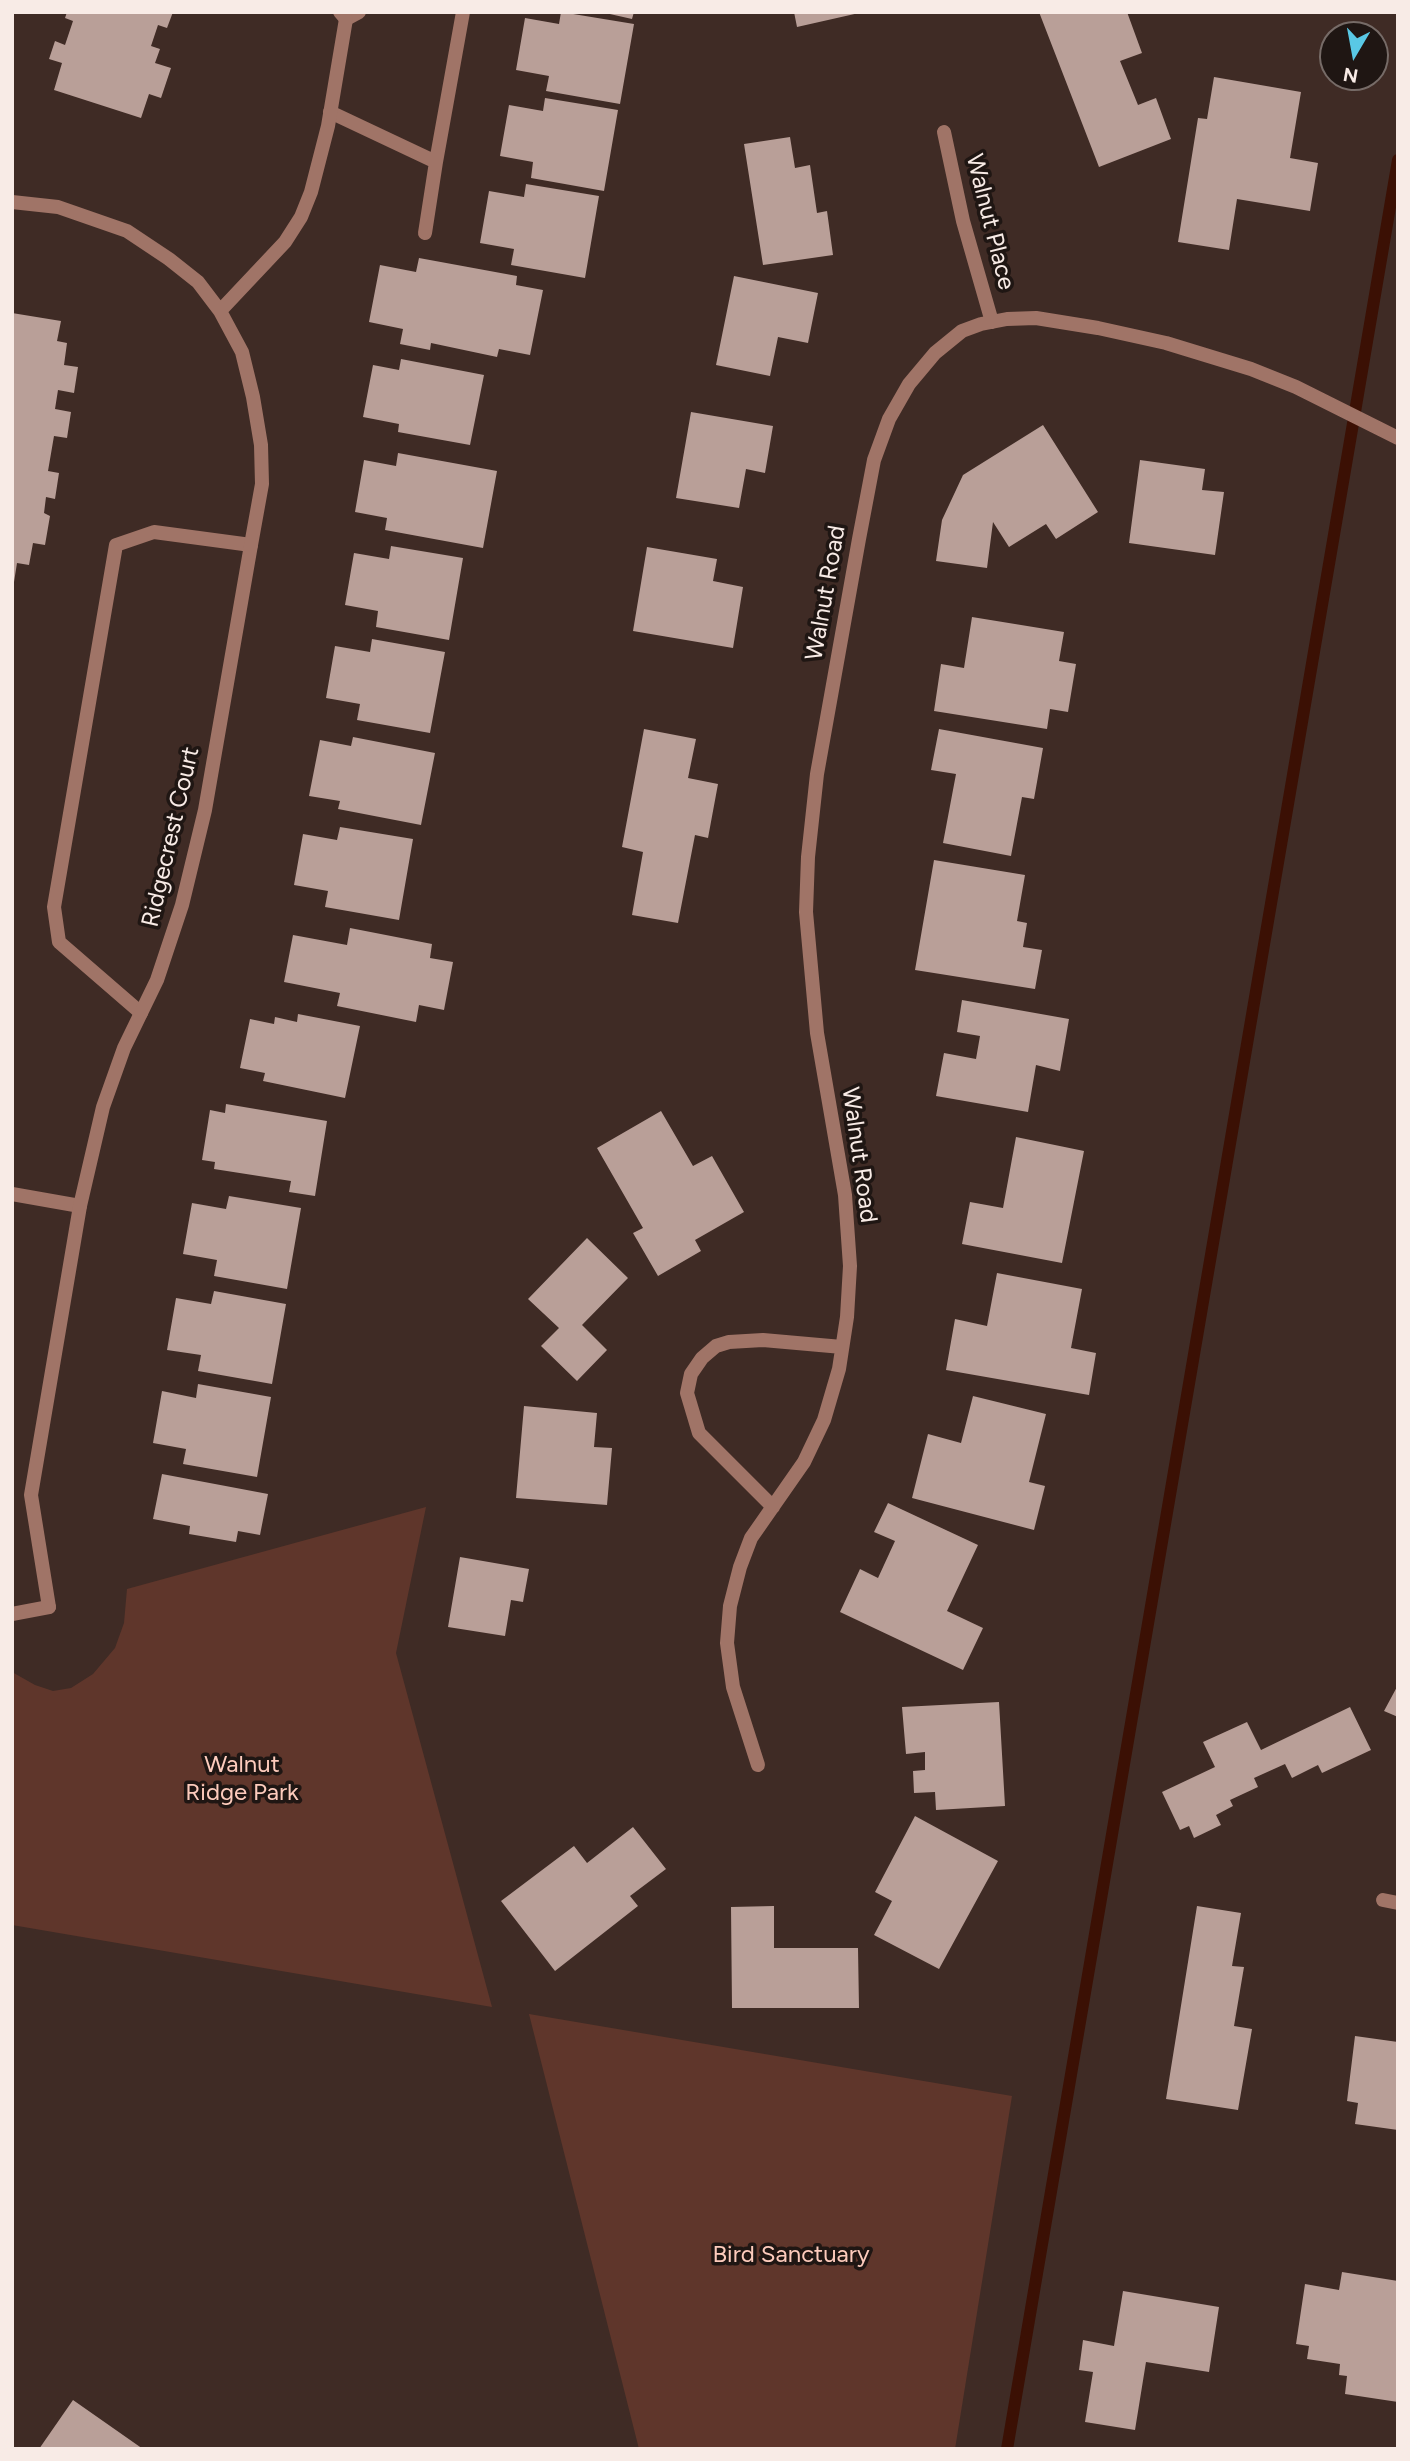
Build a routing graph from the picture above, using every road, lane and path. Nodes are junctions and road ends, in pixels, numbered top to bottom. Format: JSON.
{"nodes":[{"id":1,"x":359,"y":12,"type":"edge"},
{"id":2,"x":463,"y":12,"type":"edge"},
{"id":3,"x":343,"y":16,"type":"edge"},
{"id":4,"x":330,"y":112,"type":"junction"},
{"id":5,"x":944,"y":132,"type":"dead end"},
{"id":6,"x":436,"y":162,"type":"junction"},
{"id":7,"x":12,"y":202,"type":"edge"},
{"id":8,"x":425,"y":233,"type":"dead end"},
{"id":9,"x":220,"y":310,"type":"junction"},
{"id":10,"x":992,"y":322,"type":"junction"},
{"id":11,"x":1395,"y":436,"type":"edge"},
{"id":12,"x":251,"y":545,"type":"junction"},
{"id":13,"x":141,"y":1013,"type":"junction"},
{"id":14,"x":12,"y":1194,"type":"edge"},
{"id":15,"x":80,"y":1206,"type":"junction"},
{"id":16,"x":842,"y":1348,"type":"junction"},
{"id":17,"x":773,"y":1507,"type":"junction"},
{"id":18,"x":12,"y":1614,"type":"edge"},
{"id":19,"x":758,"y":1765,"type":"dead end"}],
"edges":[{"from":1,"to":3,"type":"street"},
{"from":2,"to":6,"type":"street"},
{"from":3,"to":4,"type":"street"},
{"from":4,"to":6,"type":"street"},
{"from":4,"to":9,"type":"street"},
{"from":5,"to":10,"type":"street","name":"Walnut Place"},
{"from":6,"to":8,"type":"street"},
{"from":7,"to":9,"type":"street","name":"Ridgecrest Court"},
{"from":9,"to":12,"type":"street","name":"Ridgecrest Court"},
{"from":10,"to":11,"type":"street","name":"Walnut Road"},
{"from":10,"to":16,"type":"street","name":"Walnut Road"},
{"from":12,"to":13,"type":"street","name":"Ridgecrest Court"},
{"from":12,"to":13,"type":"street"},
{"from":13,"to":15,"type":"street","name":"Ridgecrest Court"},
{"from":14,"to":15,"type":"street"},
{"from":15,"to":18,"type":"street","name":"Ridgecrest Court"},
{"from":16,"to":17,"type":"street","name":"Walnut Road"},
{"from":16,"to":17,"type":"street"},
{"from":17,"to":19,"type":"street","name":"Walnut Road"}]}
